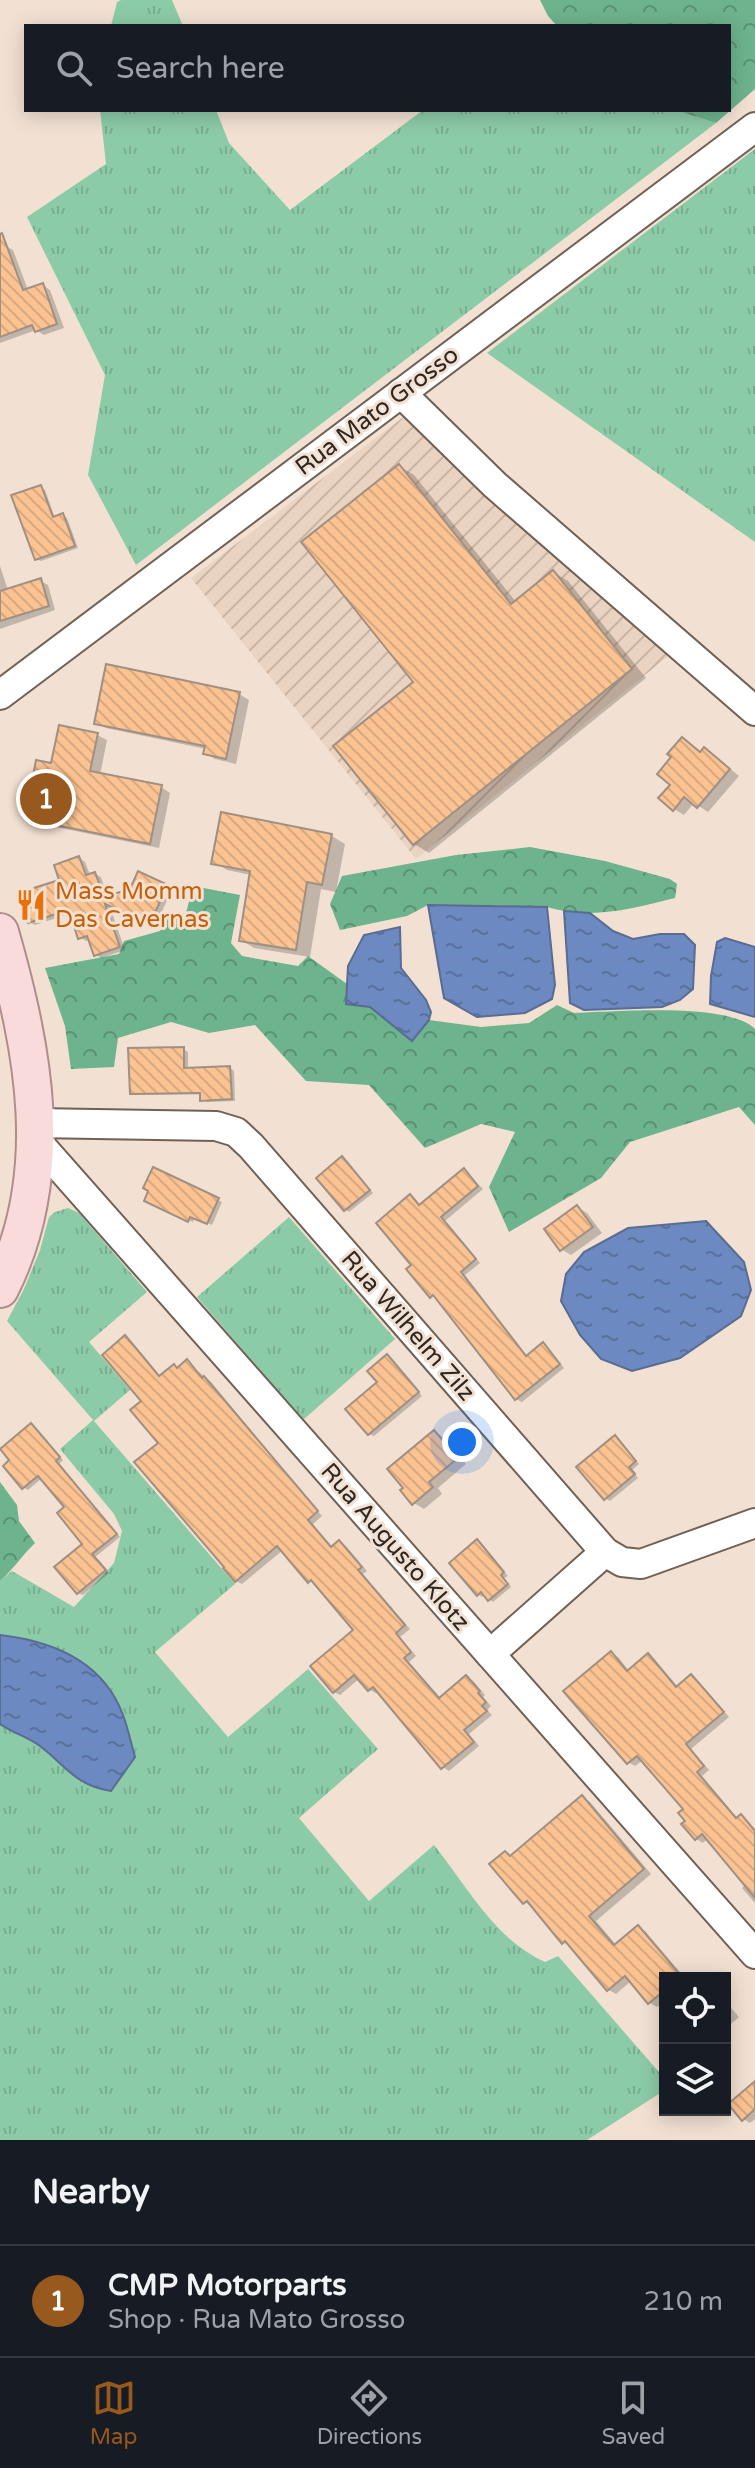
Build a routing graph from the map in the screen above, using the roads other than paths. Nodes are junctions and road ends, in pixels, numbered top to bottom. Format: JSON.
{"nodes":[{"id":1,"x":755,"y":127,"type":"edge"},
{"id":2,"x":401,"y":393,"type":"junction"},
{"id":3,"x":0,"y":695,"type":"edge"},
{"id":4,"x":755,"y":711,"type":"edge"},
{"id":5,"x":0,"y":932,"type":"edge"},
{"id":6,"x":35,"y":1131,"type":"junction"},
{"id":7,"x":0,"y":1289,"type":"edge"},
{"id":8,"x":755,"y":1523,"type":"edge"},
{"id":9,"x":605,"y":1552,"type":"junction"},
{"id":10,"x":490,"y":1654,"type":"junction"},
{"id":11,"x":755,"y":1954,"type":"edge"}],
"edges":[{"from":1,"to":2,"type":"street","name":"Rua Mato Grosso"},
{"from":2,"to":3,"type":"street","name":"Rua Mato Grosso"},
{"from":2,"to":4,"type":"street"},
{"from":5,"to":6,"type":"main road"},
{"from":6,"to":7,"type":"main road"},
{"from":6,"to":9,"type":"street","name":"Rua Wilhelm Zilz"},
{"from":6,"to":10,"type":"street","name":"Rua Augusto Klotz"},
{"from":8,"to":9,"type":"street"},
{"from":9,"to":10,"type":"street"},
{"from":10,"to":11,"type":"street","name":"Rua Augusto Klotz"}]}
